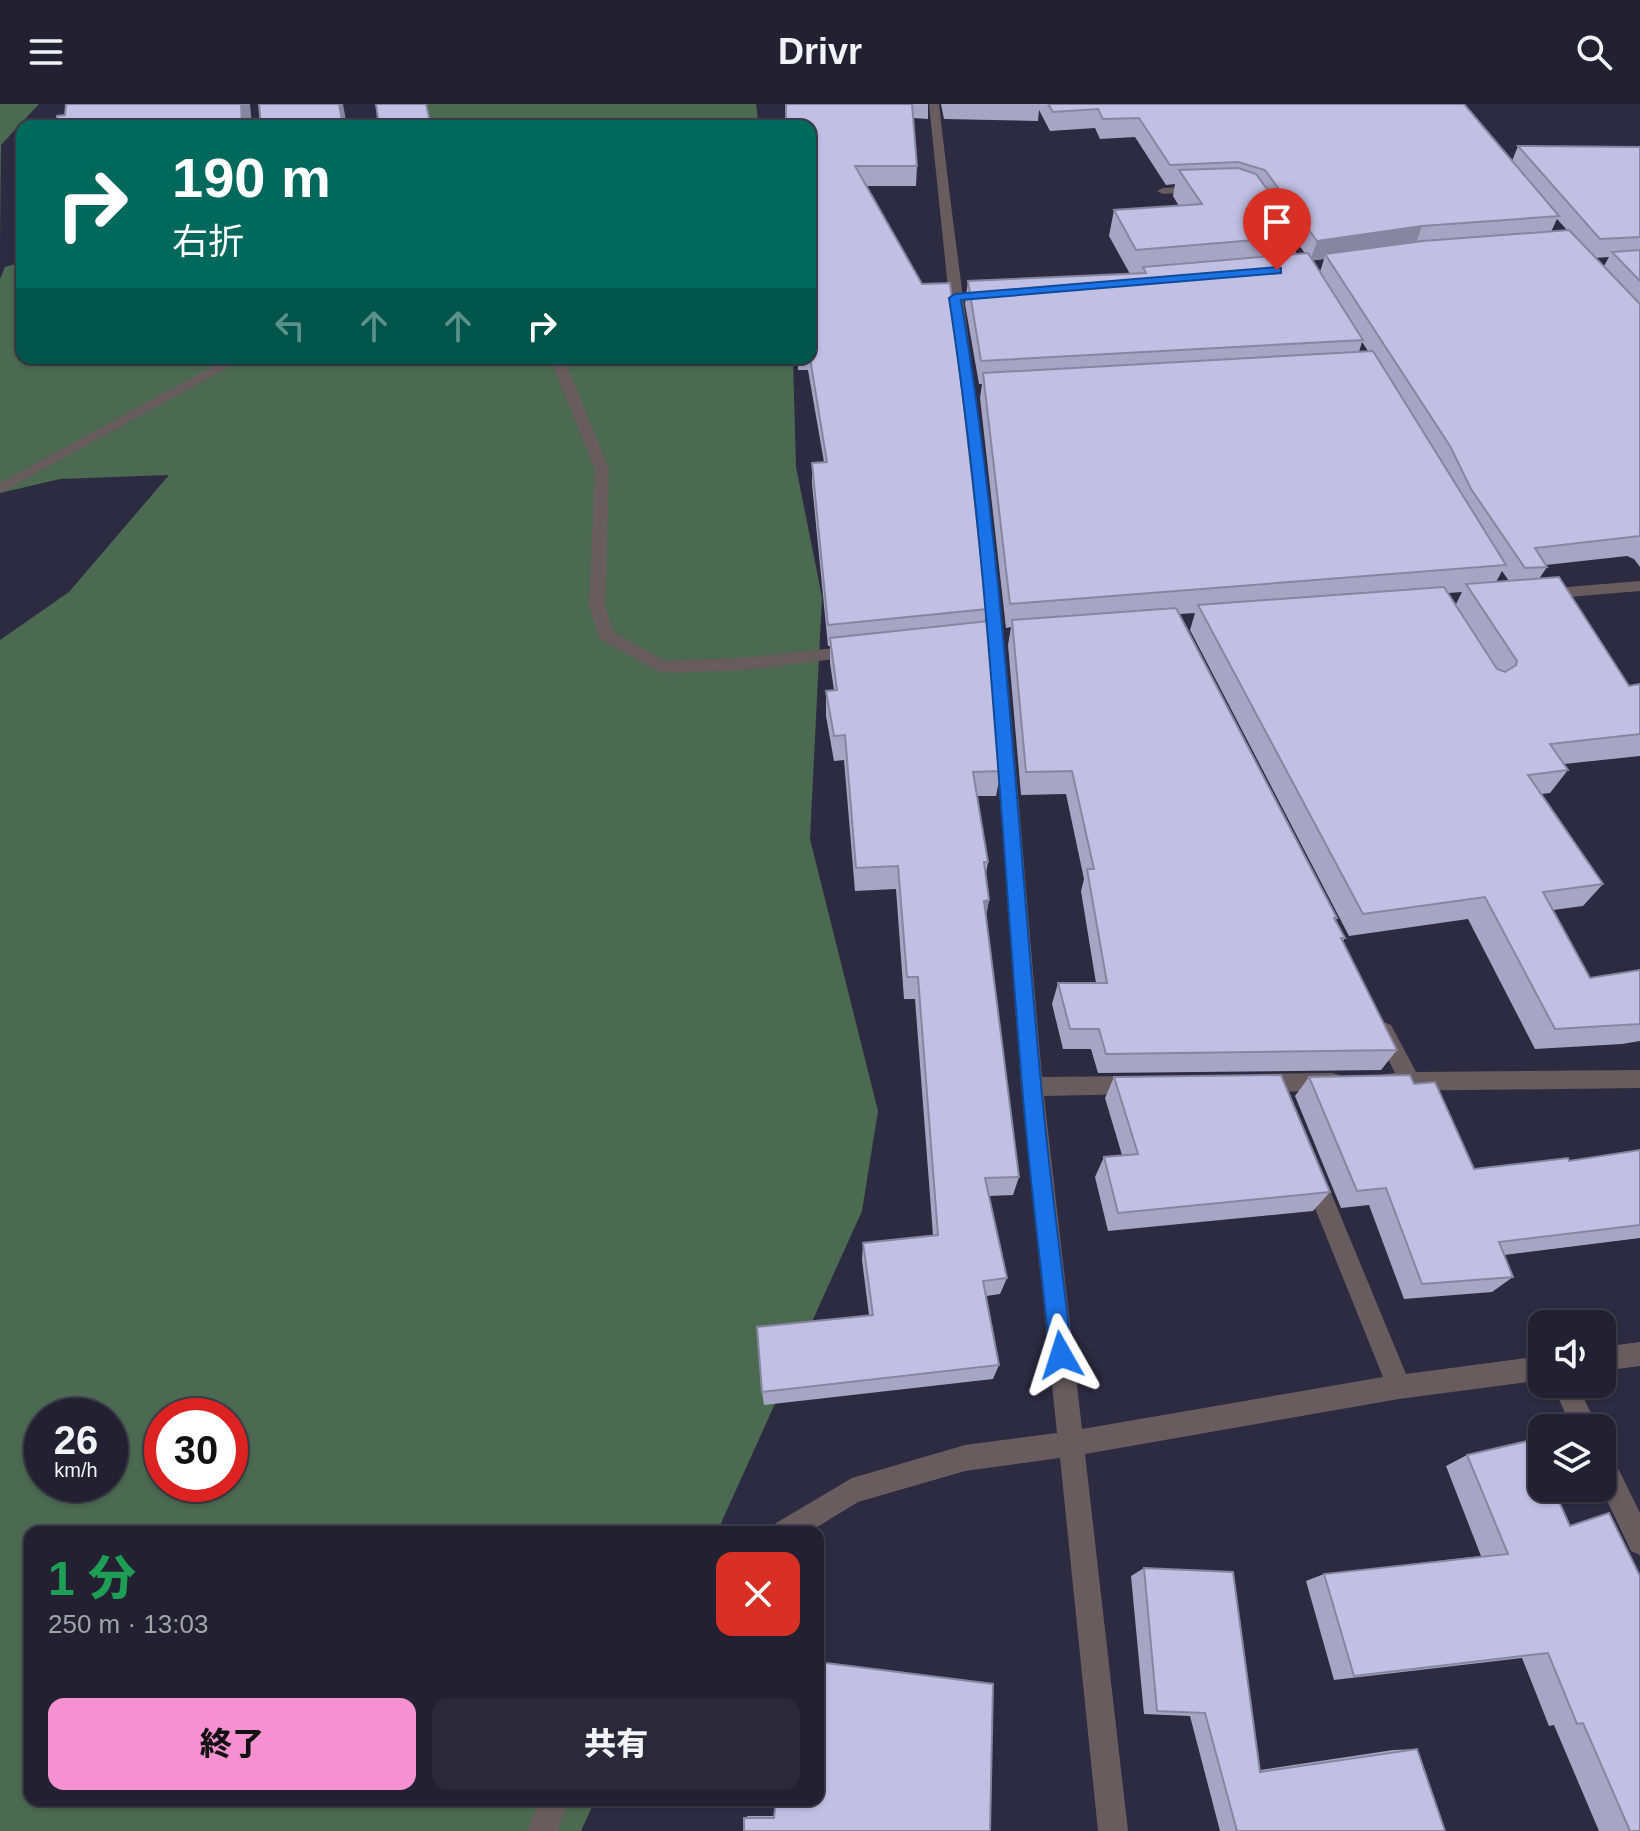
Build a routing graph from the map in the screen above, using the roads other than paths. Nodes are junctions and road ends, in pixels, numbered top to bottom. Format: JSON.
{"nodes":[{"id":1,"x":934,"y":104,"type":"edge"},
{"id":2,"x":1219,"y":188,"type":"edge"},
{"id":3,"x":1163,"y":191,"type":"dead end"},
{"id":4,"x":227,"y":364,"type":"edge"},
{"id":5,"x":559,"y":364,"type":"edge"},
{"id":6,"x":0,"y":489,"type":"edge"},
{"id":7,"x":1640,"y":586,"type":"edge"},
{"id":8,"x":1523,"y":596,"type":"edge"},
{"id":9,"x":869,"y":651,"type":"edge"},
{"id":10,"x":1374,"y":1012,"type":"edge"},
{"id":11,"x":1640,"y":1079,"type":"edge"},
{"id":12,"x":1410,"y":1081,"type":"junction"},
{"id":13,"x":1276,"y":1083,"type":"junction"},
{"id":14,"x":1245,"y":1084,"type":"edge"},
{"id":15,"x":1154,"y":1085,"type":"edge"},
{"id":16,"x":1032,"y":1087,"type":"junction"},
{"id":17,"x":1287,"y":1112,"type":"edge"},
{"id":18,"x":1305,"y":1155,"type":"edge"},
{"id":19,"x":1640,"y":1354,"type":"edge"},
{"id":20,"x":1616,"y":1357,"type":"edge"},
{"id":21,"x":1528,"y":1370,"type":"edge"},
{"id":22,"x":1399,"y":1387,"type":"junction"},
{"id":23,"x":1071,"y":1444,"type":"junction"},
{"id":24,"x":1616,"y":1492,"type":"edge"},
{"id":25,"x":795,"y":1526,"type":"edge"},
{"id":26,"x":1640,"y":1542,"type":"edge"},
{"id":27,"x":552,"y":1806,"type":"edge"},
{"id":28,"x":542,"y":1831,"type":"edge"},
{"id":29,"x":1113,"y":1831,"type":"edge"}],
"edges":[{"from":1,"to":16,"type":"street"},
{"from":2,"to":3,"type":"street"},
{"from":4,"to":6,"type":"street"},
{"from":5,"to":9,"type":"street"},
{"from":7,"to":8,"type":"street"},
{"from":10,"to":12,"type":"street"},
{"from":11,"to":12,"type":"street"},
{"from":12,"to":13,"type":"street"},
{"from":13,"to":14,"type":"street"},
{"from":13,"to":17,"type":"street"},
{"from":15,"to":16,"type":"street"},
{"from":16,"to":23,"type":"street"},
{"from":18,"to":22,"type":"street"},
{"from":19,"to":20,"type":"street"},
{"from":21,"to":22,"type":"street"},
{"from":22,"to":23,"type":"street"},
{"from":23,"to":25,"type":"street"},
{"from":23,"to":29,"type":"street"},
{"from":24,"to":26,"type":"street"},
{"from":27,"to":28,"type":"street"}]}
